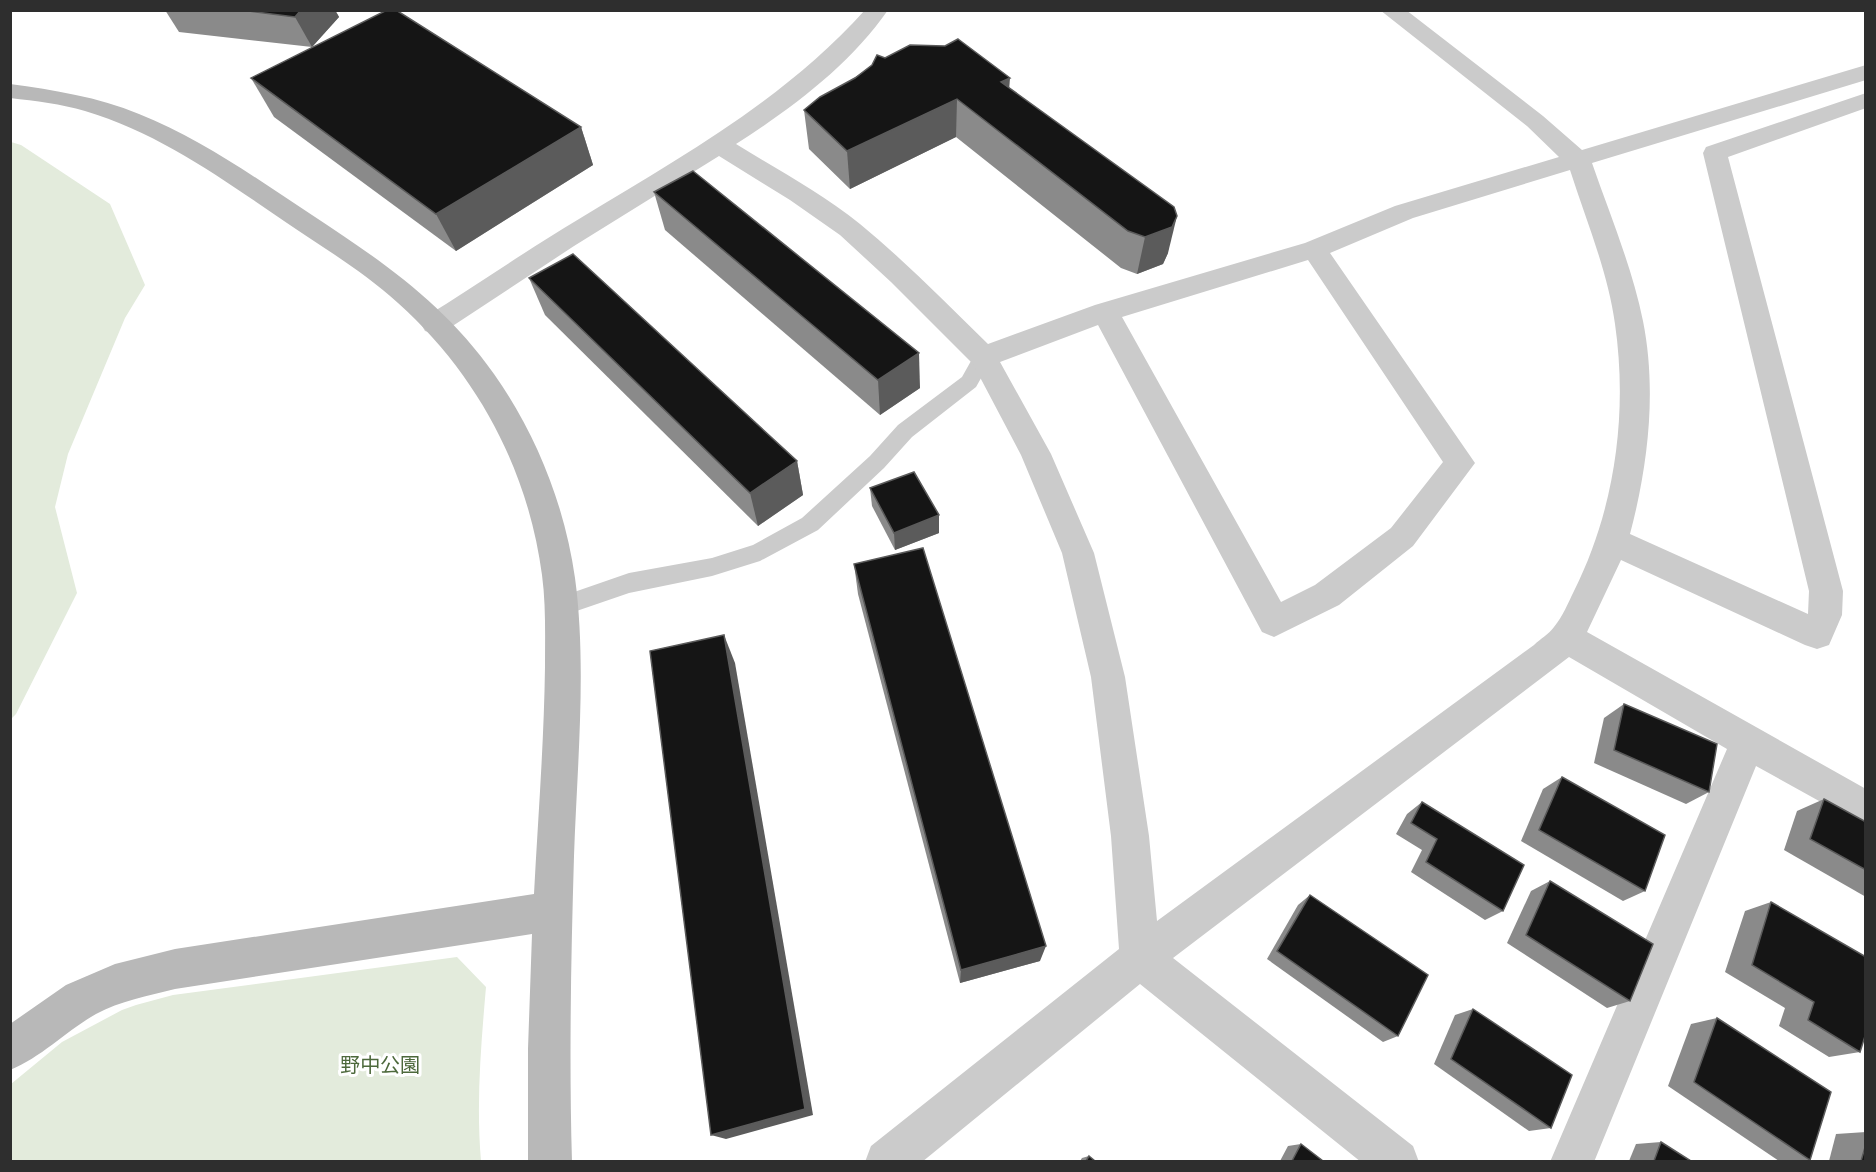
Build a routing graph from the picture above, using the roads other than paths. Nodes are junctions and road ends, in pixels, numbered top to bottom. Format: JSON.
{"nodes":[{"id":1,"x":877,"y":10,"type":"edge"},
{"id":2,"x":1391,"y":10,"type":"edge"},
{"id":3,"x":1866,"y":72,"type":"edge"},
{"id":4,"x":10,"y":92,"type":"edge"},
{"id":5,"x":1866,"y":100,"type":"edge"},
{"id":6,"x":721,"y":146,"type":"junction"},
{"id":7,"x":1579,"y":161,"type":"junction"},
{"id":8,"x":1314,"y":249,"type":"junction"},
{"id":9,"x":1105,"y":312,"type":"junction"},
{"id":10,"x":435,"y":324,"type":"junction"},
{"id":11,"x":983,"y":357,"type":"junction"},
{"id":12,"x":1612,"y":541,"type":"junction"},
{"id":13,"x":562,"y":606,"type":"junction"},
{"id":14,"x":1566,"y":638,"type":"junction"},
{"id":15,"x":1748,"y":741,"type":"junction"},
{"id":16,"x":1866,"y":809,"type":"edge"},
{"id":17,"x":553,"y":911,"type":"junction"},
{"id":18,"x":1140,"y":958,"type":"junction"},
{"id":19,"x":10,"y":1049,"type":"edge"},
{"id":20,"x":550,"y":1161,"type":"edge"},
{"id":21,"x":887,"y":1161,"type":"edge"},
{"id":22,"x":1397,"y":1161,"type":"edge"},
{"id":23,"x":1572,"y":1161,"type":"edge"}],
"edges":[{"from":1,"to":6,"type":"street"},
{"from":2,"to":7,"type":"street"},
{"from":3,"to":7,"type":"street"},
{"from":4,"to":10,"type":"street"},
{"from":5,"to":12,"type":"street"},
{"from":6,"to":10,"type":"street"},
{"from":6,"to":11,"type":"street"},
{"from":7,"to":8,"type":"street"},
{"from":7,"to":12,"type":"street"},
{"from":8,"to":9,"type":"street"},
{"from":8,"to":9,"type":"street"},
{"from":9,"to":11,"type":"street"},
{"from":10,"to":13,"type":"street"},
{"from":11,"to":13,"type":"lane"},
{"from":11,"to":18,"type":"street"},
{"from":12,"to":14,"type":"street"},
{"from":13,"to":17,"type":"street"},
{"from":14,"to":15,"type":"street"},
{"from":14,"to":18,"type":"street"},
{"from":15,"to":16,"type":"street"},
{"from":15,"to":23,"type":"street"},
{"from":17,"to":19,"type":"street"},
{"from":17,"to":20,"type":"street"},
{"from":18,"to":21,"type":"street"},
{"from":18,"to":22,"type":"street"}]}
